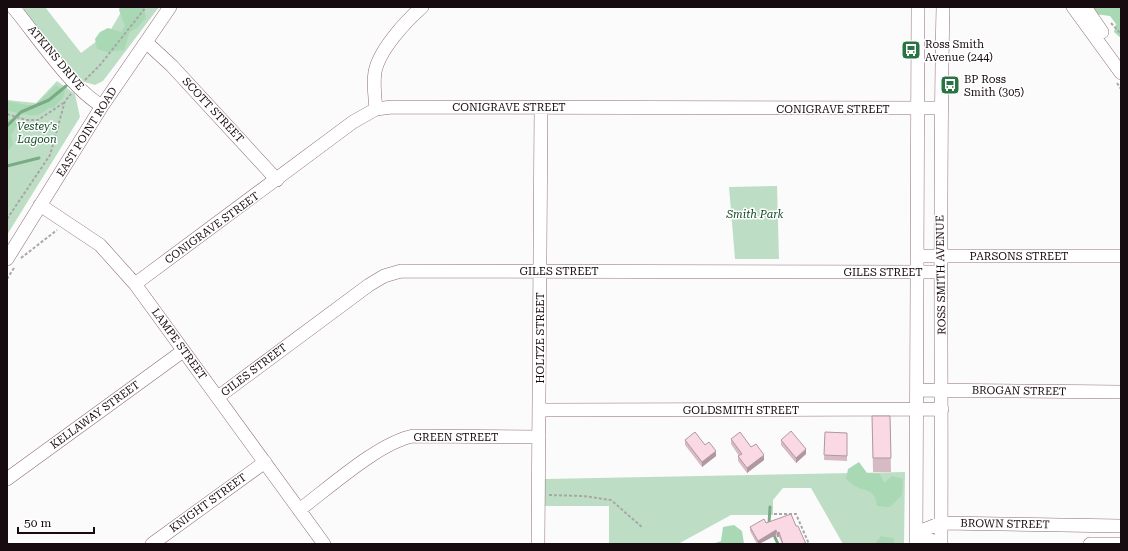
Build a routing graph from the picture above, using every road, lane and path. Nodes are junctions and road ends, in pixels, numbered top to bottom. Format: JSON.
{"nodes":[{"id":1,"x":13,"y":7,"type":"edge"},
{"id":2,"x":146,"y":7,"type":"edge"},
{"id":3,"x":170,"y":7,"type":"edge"},
{"id":4,"x":422,"y":7,"type":"edge"},
{"id":5,"x":918,"y":7,"type":"edge"},
{"id":6,"x":942,"y":7,"type":"edge"},
{"id":7,"x":1073,"y":7,"type":"edge"},
{"id":8,"x":1085,"y":7,"type":"edge"},
{"id":9,"x":1108,"y":19,"type":"dead end"},
{"id":10,"x":1121,"y":34,"type":"edge"},
{"id":11,"x":146,"y":42,"type":"junction"},
{"id":12,"x":1121,"y":60,"type":"edge"},
{"id":13,"x":1121,"y":73,"type":"edge"},
{"id":14,"x":82,"y":83,"type":"dead end"},
{"id":15,"x":74,"y":92,"type":"dead end"},
{"id":16,"x":66,"y":102,"type":"junction"},
{"id":17,"x":102,"y":106,"type":"junction"},
{"id":18,"x":541,"y":108,"type":"junction"},
{"id":19,"x":918,"y":108,"type":"junction"},
{"id":20,"x":940,"y":108,"type":"junction"},
{"id":21,"x":376,"y":109,"type":"junction"},
{"id":22,"x":7,"y":114,"type":"edge"},
{"id":23,"x":277,"y":180,"type":"junction"},
{"id":24,"x":40,"y":205,"type":"junction"},
{"id":25,"x":7,"y":219,"type":"edge"},
{"id":26,"x":64,"y":221,"type":"junction"},
{"id":27,"x":918,"y":256,"type":"junction"},
{"id":28,"x":941,"y":256,"type":"junction"},
{"id":29,"x":1121,"y":256,"type":"edge"},
{"id":30,"x":13,"y":262,"type":"edge"},
{"id":31,"x":540,"y":271,"type":"junction"},
{"id":32,"x":917,"y":272,"type":"junction"},
{"id":33,"x":941,"y":272,"type":"junction"},
{"id":34,"x":7,"y":279,"type":"edge"},
{"id":35,"x":135,"y":284,"type":"junction"},
{"id":36,"x":183,"y":351,"type":"junction"},
{"id":37,"x":917,"y":390,"type":"junction"},
{"id":38,"x":942,"y":390,"type":"junction"},
{"id":39,"x":1121,"y":392,"type":"edge"},
{"id":40,"x":218,"y":397,"type":"junction"},
{"id":41,"x":942,"y":409,"type":"junction"},
{"id":42,"x":540,"y":410,"type":"junction"},
{"id":43,"x":917,"y":410,"type":"junction"},
{"id":44,"x":540,"y":437,"type":"junction"},
{"id":45,"x":265,"y":462,"type":"junction"},
{"id":46,"x":7,"y":479,"type":"edge"},
{"id":47,"x":539,"y":495,"type":"junction"},
{"id":48,"x":299,"y":510,"type":"junction"},
{"id":49,"x":774,"y":514,"type":"dead end"},
{"id":50,"x":941,"y":524,"type":"junction"},
{"id":51,"x":1121,"y":526,"type":"edge"},
{"id":52,"x":643,"y":528,"type":"dead end"},
{"id":53,"x":916,"y":539,"type":"edge"},
{"id":54,"x":152,"y":544,"type":"edge"},
{"id":55,"x":324,"y":544,"type":"edge"},
{"id":56,"x":538,"y":544,"type":"edge"},
{"id":57,"x":809,"y":544,"type":"edge"},
{"id":58,"x":940,"y":544,"type":"edge"},
{"id":59,"x":1090,"y":544,"type":"edge"},
{"id":60,"x":1121,"y":544,"type":"edge"}],
"edges":[{"from":1,"to":17,"type":"street","name":"ATKINS DRIVE"},
{"from":2,"to":14,"type":"path"},
{"from":3,"to":11,"type":"street","name":"EAST POINT ROAD"},
{"from":4,"to":21,"type":"street"},
{"from":5,"to":19,"type":"street","name":"ROSS SMITH AVENUE"},
{"from":6,"to":20,"type":"street","name":"ROSS SMITH AVENUE"},
{"from":7,"to":13,"type":"street"},
{"from":8,"to":12,"type":"street"},
{"from":9,"to":10,"type":"path"},
{"from":11,"to":17,"type":"street","name":"EAST POINT ROAD"},
{"from":11,"to":23,"type":"street","name":"SCOTT STREET"},
{"from":15,"to":16,"type":"path"},
{"from":16,"to":22,"type":"path"},
{"from":16,"to":25,"type":"path"},
{"from":17,"to":24,"type":"street","name":"EAST POINT ROAD"},
{"from":18,"to":19,"type":"street","name":"CONIGRAVE STREET"},
{"from":18,"to":21,"type":"street","name":"CONIGRAVE STREET"},
{"from":18,"to":31,"type":"street","name":"HOLTZE STREET"},
{"from":19,"to":20,"type":"street","name":"CONIGRAVE STREET"},
{"from":19,"to":27,"type":"street","name":"ROSS SMITH AVENUE"},
{"from":20,"to":28,"type":"street","name":"ROSS SMITH AVENUE"},
{"from":21,"to":23,"type":"street","name":"CONIGRAVE STREET"},
{"from":23,"to":35,"type":"street","name":"CONIGRAVE STREET"},
{"from":24,"to":26,"type":"street","name":"LAMPE STREET"},
{"from":24,"to":30,"type":"street","name":"EAST POINT ROAD"},
{"from":26,"to":30,"type":"path"},
{"from":26,"to":35,"type":"street","name":"LAMPE STREET"},
{"from":27,"to":28,"type":"street","name":"PARSONS STREET"},
{"from":27,"to":32,"type":"street","name":"ROSS SMITH AVENUE"},
{"from":28,"to":29,"type":"street","name":"PARSONS STREET"},
{"from":28,"to":33,"type":"street","name":"ROSS SMITH AVENUE"},
{"from":30,"to":34,"type":"path"},
{"from":31,"to":32,"type":"street","name":"GILES STREET"},
{"from":31,"to":40,"type":"street","name":"GILES STREET"},
{"from":31,"to":42,"type":"street","name":"HOLTZE STREET"},
{"from":32,"to":33,"type":"street","name":"GILES STREET"},
{"from":32,"to":37,"type":"street","name":"ROSS SMITH AVENUE"},
{"from":33,"to":38,"type":"street","name":"ROSS SMITH AVENUE"},
{"from":35,"to":36,"type":"street","name":"LAMPE STREET"},
{"from":36,"to":40,"type":"street","name":"LAMPE STREET"},
{"from":36,"to":46,"type":"street","name":"KELLAWAY STREET"},
{"from":37,"to":38,"type":"street","name":"BROGAN STREET"},
{"from":37,"to":43,"type":"street","name":"ROSS SMITH AVENUE"},
{"from":38,"to":39,"type":"street","name":"BROGAN STREET"},
{"from":38,"to":41,"type":"street","name":"ROSS SMITH AVENUE"},
{"from":40,"to":45,"type":"street","name":"LAMPE STREET"},
{"from":41,"to":43,"type":"street","name":"GOLDSMITH STREET"},
{"from":41,"to":50,"type":"street","name":"ROSS SMITH AVENUE"},
{"from":42,"to":43,"type":"street","name":"GOLDSMITH STREET"},
{"from":42,"to":44,"type":"street","name":"HOLTZE STREET"},
{"from":43,"to":53,"type":"street","name":"ROSS SMITH AVENUE"},
{"from":44,"to":47,"type":"street","name":"HOLTZE STREET"},
{"from":44,"to":48,"type":"street","name":"GREEN STREET"},
{"from":45,"to":48,"type":"street","name":"LAMPE STREET"},
{"from":45,"to":54,"type":"street","name":"KNIGHT STREET"},
{"from":47,"to":52,"type":"path"},
{"from":47,"to":56,"type":"street","name":"HOLTZE STREET"},
{"from":48,"to":55,"type":"street","name":"LAMPE STREET"},
{"from":49,"to":57,"type":"path"},
{"from":50,"to":51,"type":"street","name":"BROWN STREET"},
{"from":50,"to":53,"type":"street","name":"BROWN STREET"},
{"from":50,"to":58,"type":"street","name":"ROSS SMITH AVENUE"},
{"from":53,"to":58,"type":"street"},
{"from":59,"to":60,"type":"street"}]}
